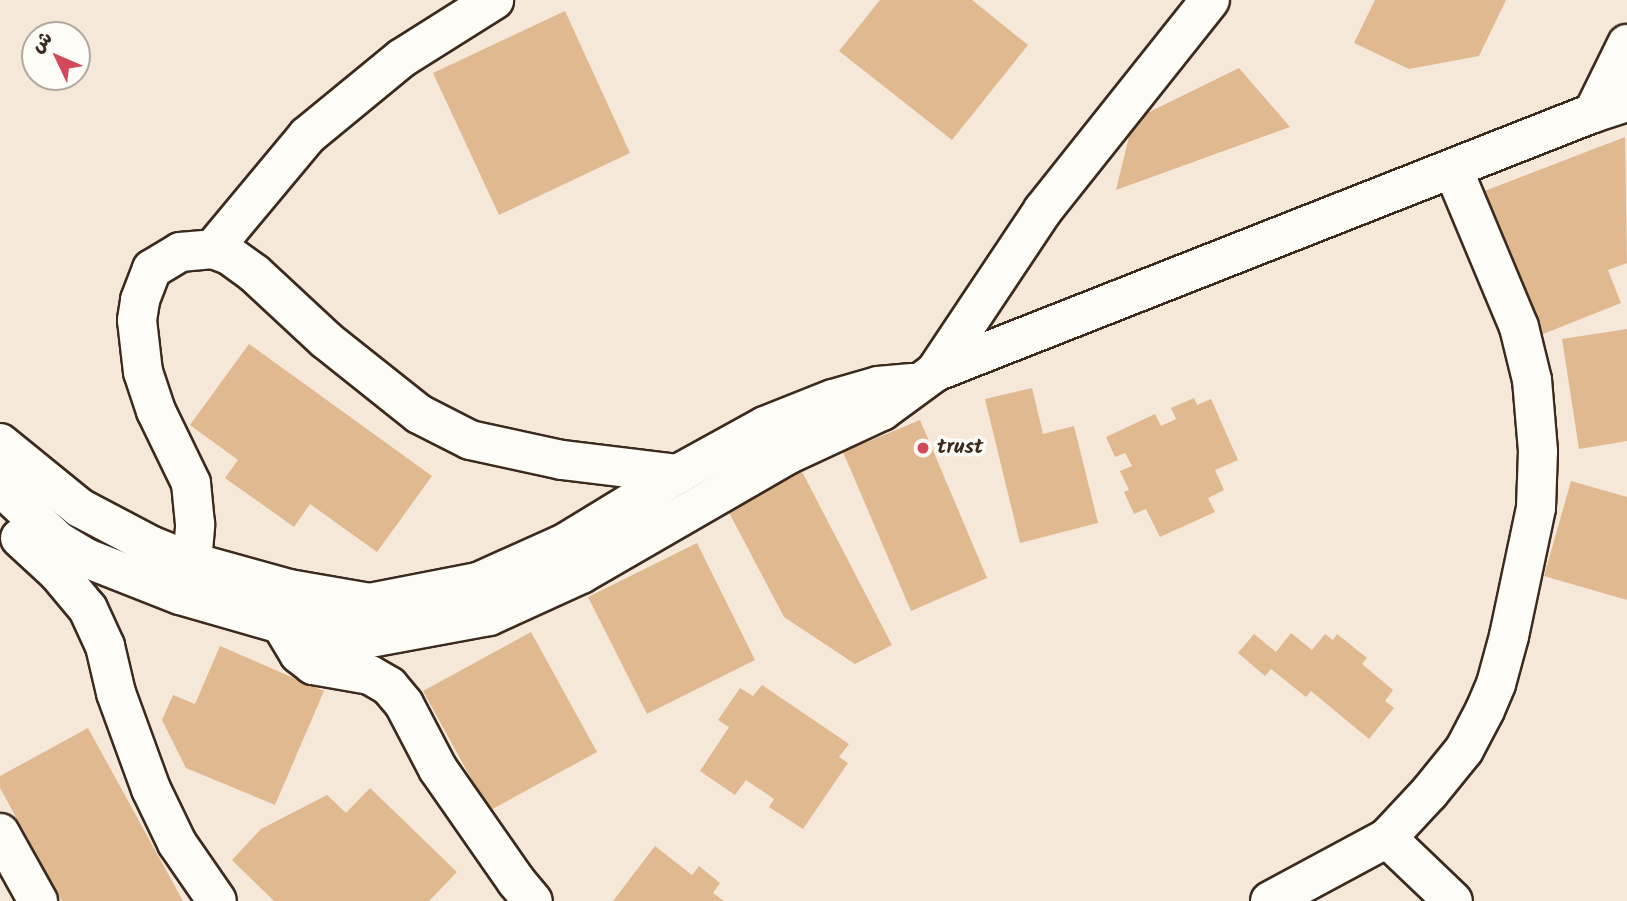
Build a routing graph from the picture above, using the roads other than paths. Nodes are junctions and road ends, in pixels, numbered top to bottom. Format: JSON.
{"nodes":[{"id":1,"x":494,"y":0,"type":"edge"},
{"id":2,"x":1210,"y":0,"type":"edge"},
{"id":3,"x":1627,"y":44,"type":"edge"},
{"id":4,"x":1610,"y":107,"type":"edge"},
{"id":5,"x":1453,"y":169,"type":"junction"},
{"id":6,"x":213,"y":249,"type":"junction"},
{"id":7,"x":927,"y":377,"type":"junction"},
{"id":8,"x":0,"y":443,"type":"edge"},
{"id":9,"x":678,"y":474,"type":"junction"},
{"id":10,"x":0,"y":486,"type":"edge"},
{"id":11,"x":0,"y":520,"type":"edge"},
{"id":12,"x":186,"y":579,"type":"junction"},
{"id":13,"x":281,"y":624,"type":"junction"},
{"id":14,"x":0,"y":833,"type":"edge"},
{"id":15,"x":1387,"y":838,"type":"junction"},
{"id":16,"x":38,"y":901,"type":"edge"},
{"id":17,"x":217,"y":901,"type":"edge"},
{"id":18,"x":533,"y":901,"type":"edge"},
{"id":19,"x":1270,"y":901,"type":"edge"},
{"id":20,"x":1453,"y":901,"type":"edge"}],
"edges":[{"from":1,"to":6,"type":"street"},
{"from":2,"to":7,"type":"street"},
{"from":3,"to":4,"type":"street"},
{"from":4,"to":5,"type":"street"},
{"from":5,"to":7,"type":"street"},
{"from":5,"to":15,"type":"street"},
{"from":6,"to":9,"type":"street"},
{"from":6,"to":12,"type":"street"},
{"from":7,"to":9,"type":"street"},
{"from":7,"to":13,"type":"street"},
{"from":8,"to":12,"type":"street"},
{"from":9,"to":12,"type":"street"},
{"from":10,"to":12,"type":"street"},
{"from":11,"to":17,"type":"street"},
{"from":12,"to":13,"type":"street"},
{"from":13,"to":18,"type":"street"},
{"from":14,"to":16,"type":"street"},
{"from":15,"to":19,"type":"street"},
{"from":15,"to":20,"type":"street"}]}
